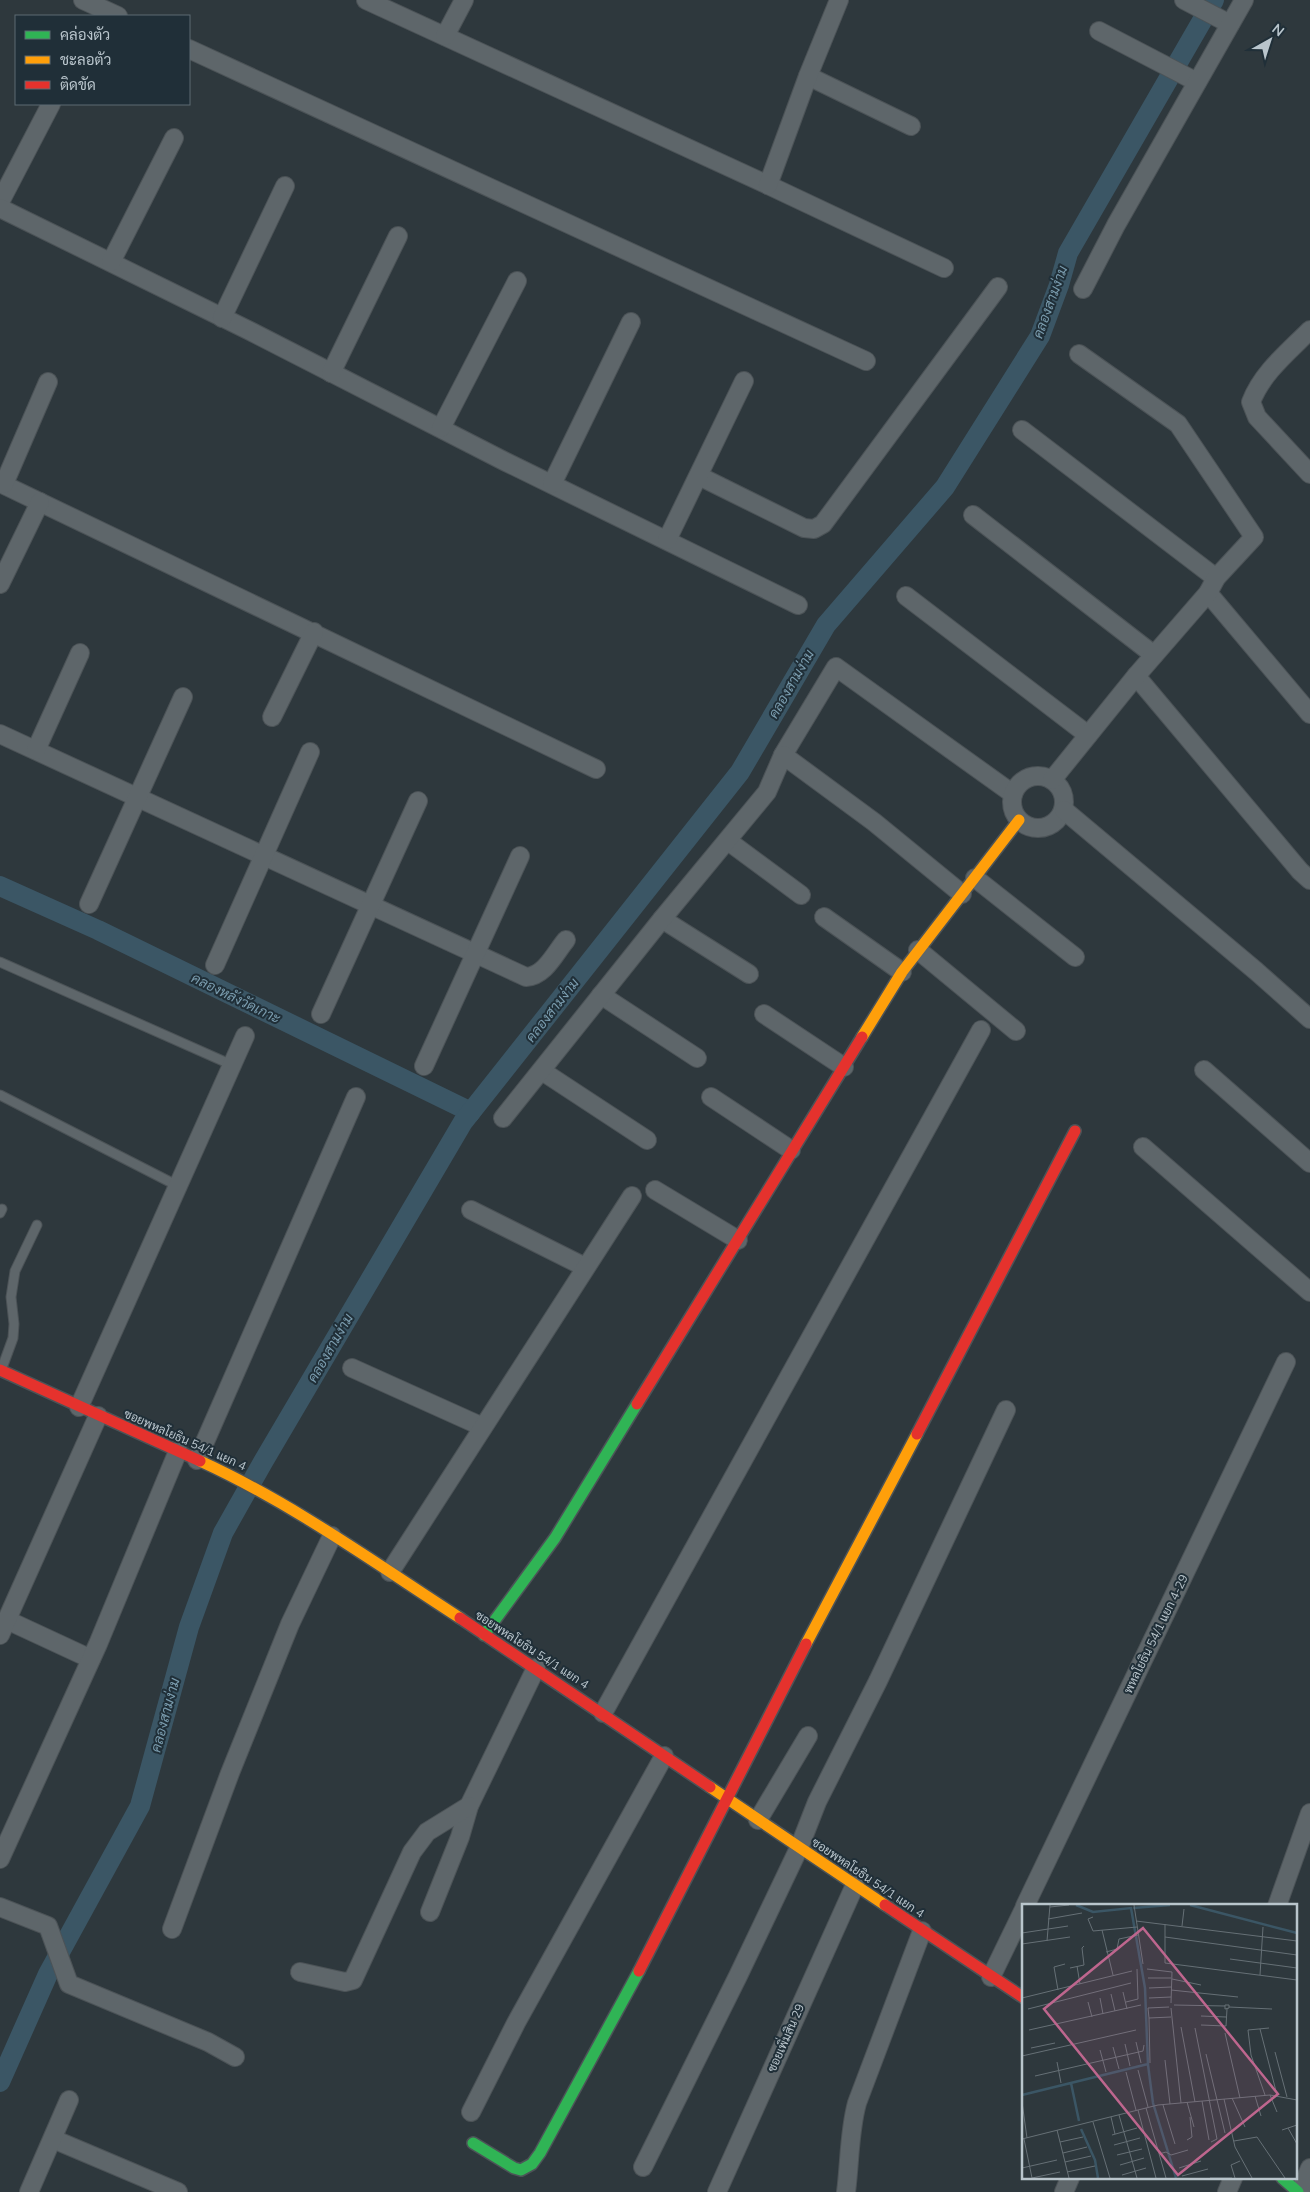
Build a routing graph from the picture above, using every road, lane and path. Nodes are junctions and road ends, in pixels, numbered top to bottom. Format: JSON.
{"nodes":[{"id":1,"x":82,"y":0,"type":"edge"},
{"id":2,"x":366,"y":0,"type":"edge"},
{"id":3,"x":464,"y":0,"type":"edge"},
{"id":4,"x":839,"y":0,"type":"edge"},
{"id":5,"x":1244,"y":0,"type":"edge"},
{"id":6,"x":1188,"y":2,"type":"edge"},
{"id":7,"x":111,"y":15,"type":"edge"},
{"id":8,"x":1227,"y":22,"type":"junction"},
{"id":9,"x":1099,"y":31,"type":"dead end"},
{"id":10,"x":445,"y":36,"type":"junction"},
{"id":11,"x":190,"y":49,"type":"edge"},
{"id":12,"x":808,"y":76,"type":"junction"},
{"id":13,"x":1194,"y":81,"type":"junction"},
{"id":14,"x":50,"y":105,"type":"edge"},
{"id":15,"x":911,"y":126,"type":"dead end"},
{"id":16,"x":174,"y":138,"type":"dead end"},
{"id":17,"x":768,"y":185,"type":"junction"},
{"id":18,"x":285,"y":186,"type":"dead end"},
{"id":19,"x":0,"y":202,"type":"edge"},
{"id":20,"x":0,"y":208,"type":"edge"},
{"id":21,"x":398,"y":236,"type":"dead end"},
{"id":22,"x":111,"y":262,"type":"junction"},
{"id":23,"x":944,"y":268,"type":"dead end"},
{"id":24,"x":517,"y":281,"type":"dead end"},
{"id":25,"x":998,"y":288,"type":"dead end"},
{"id":26,"x":1083,"y":288,"type":"dead end"},
{"id":27,"x":222,"y":318,"type":"junction"},
{"id":28,"x":631,"y":322,"type":"dead end"},
{"id":29,"x":1310,"y":330,"type":"edge"},
{"id":30,"x":1079,"y":354,"type":"dead end"},
{"id":31,"x":866,"y":361,"type":"dead end"},
{"id":32,"x":331,"y":373,"type":"junction"},
{"id":33,"x":744,"y":381,"type":"dead end"},
{"id":34,"x":48,"y":382,"type":"dead end"},
{"id":35,"x":441,"y":428,"type":"junction"},
{"id":36,"x":1022,"y":430,"type":"dead end"},
{"id":37,"x":1310,"y":474,"type":"edge"},
{"id":38,"x":699,"y":476,"type":"junction"},
{"id":39,"x":2,"y":484,"type":"edge"},
{"id":40,"x":552,"y":484,"type":"junction"},
{"id":41,"x":40,"y":502,"type":"junction"},
{"id":42,"x":973,"y":515,"type":"dead end"},
{"id":43,"x":667,"y":540,"type":"junction"},
{"id":44,"x":0,"y":584,"type":"edge"},
{"id":45,"x":1212,"y":586,"type":"junction"},
{"id":46,"x":906,"y":596,"type":"dead end"},
{"id":47,"x":798,"y":605,"type":"dead end"},
{"id":48,"x":314,"y":632,"type":"junction"},
{"id":49,"x":80,"y":653,"type":"dead end"},
{"id":50,"x":1154,"y":655,"type":"junction"},
{"id":51,"x":1136,"y":676,"type":"junction"},
{"id":52,"x":183,"y":697,"type":"dead end"},
{"id":53,"x":1310,"y":714,"type":"edge"},
{"id":54,"x":272,"y":717,"type":"dead end"},
{"id":55,"x":0,"y":734,"type":"edge"},
{"id":56,"x":1088,"y":735,"type":"junction"},
{"id":57,"x":36,"y":750,"type":"junction"},
{"id":58,"x":310,"y":752,"type":"dead end"},
{"id":59,"x":783,"y":755,"type":"junction"},
{"id":60,"x":596,"y":769,"type":"dead end"},
{"id":61,"x":1052,"y":780,"type":"junction"},
{"id":62,"x":1013,"y":794,"type":"junction"},
{"id":63,"x":138,"y":797,"type":"junction"},
{"id":64,"x":418,"y":802,"type":"dead end"},
{"id":65,"x":1064,"y":810,"type":"junction"},
{"id":66,"x":1019,"y":820,"type":"junction"},
{"id":67,"x":728,"y":841,"type":"junction"},
{"id":68,"x":262,"y":855,"type":"junction"},
{"id":69,"x":520,"y":856,"type":"dead end"},
{"id":70,"x":975,"y":878,"type":"junction"},
{"id":71,"x":1310,"y":880,"type":"edge"},
{"id":72,"x":962,"y":894,"type":"junction"},
{"id":73,"x":800,"y":895,"type":"dead end"},
{"id":74,"x":89,"y":904,"type":"dead end"},
{"id":75,"x":370,"y":904,"type":"junction"},
{"id":76,"x":824,"y":917,"type":"dead end"},
{"id":77,"x":662,"y":919,"type":"junction"},
{"id":78,"x":566,"y":940,"type":"dead end"},
{"id":79,"x":918,"y":950,"type":"junction"},
{"id":80,"x":476,"y":953,"type":"junction"},
{"id":81,"x":1075,"y":958,"type":"dead end"},
{"id":82,"x":0,"y":962,"type":"edge"},
{"id":83,"x":215,"y":965,"type":"dead end"},
{"id":84,"x":902,"y":972,"type":"junction"},
{"id":85,"x":749,"y":974,"type":"dead end"},
{"id":86,"x":601,"y":995,"type":"junction"},
{"id":87,"x":320,"y":1014,"type":"dead end"},
{"id":88,"x":764,"y":1014,"type":"dead end"},
{"id":89,"x":1310,"y":1019,"type":"edge"},
{"id":90,"x":981,"y":1030,"type":"dead end"},
{"id":91,"x":1016,"y":1031,"type":"dead end"},
{"id":92,"x":245,"y":1036,"type":"dead end"},
{"id":93,"x":697,"y":1058,"type":"dead end"},
{"id":94,"x":232,"y":1065,"type":"junction"},
{"id":95,"x":424,"y":1066,"type":"dead end"},
{"id":96,"x":844,"y":1067,"type":"junction"},
{"id":97,"x":1204,"y":1070,"type":"dead end"},
{"id":98,"x":542,"y":1071,"type":"junction"},
{"id":99,"x":0,"y":1095,"type":"edge"},
{"id":100,"x":356,"y":1097,"type":"dead end"},
{"id":101,"x":711,"y":1097,"type":"dead end"},
{"id":102,"x":503,"y":1118,"type":"dead end"},
{"id":103,"x":1075,"y":1131,"type":"dead end"},
{"id":104,"x":647,"y":1140,"type":"dead end"},
{"id":105,"x":1144,"y":1147,"type":"dead end"},
{"id":106,"x":791,"y":1150,"type":"junction"},
{"id":107,"x":1310,"y":1163,"type":"edge"},
{"id":108,"x":178,"y":1186,"type":"junction"},
{"id":109,"x":655,"y":1190,"type":"dead end"},
{"id":110,"x":632,"y":1196,"type":"dead end"},
{"id":111,"x":471,"y":1210,"type":"dead end"},
{"id":112,"x":37,"y":1225,"type":"dead end"},
{"id":113,"x":738,"y":1240,"type":"junction"},
{"id":114,"x":585,"y":1267,"type":"junction"},
{"id":115,"x":1310,"y":1292,"type":"edge"},
{"id":116,"x":1286,"y":1362,"type":"dead end"},
{"id":117,"x":352,"y":1368,"type":"dead end"},
{"id":118,"x":1,"y":1370,"type":"edge"},
{"id":119,"x":79,"y":1407,"type":"junction"},
{"id":120,"x":1006,"y":1410,"type":"dead end"},
{"id":121,"x":98,"y":1416,"type":"junction"},
{"id":122,"x":483,"y":1427,"type":"junction"},
{"id":123,"x":178,"y":1451,"type":"junction"},
{"id":124,"x":197,"y":1460,"type":"junction"},
{"id":125,"x":332,"y":1536,"type":"junction"},
{"id":126,"x":390,"y":1572,"type":"junction"},
{"id":127,"x":4,"y":1628,"type":"edge"},
{"id":128,"x":484,"y":1635,"type":"junction"},
{"id":129,"x":91,"y":1659,"type":"junction"},
{"id":130,"x":536,"y":1668,"type":"junction"},
{"id":131,"x":603,"y":1714,"type":"junction"},
{"id":132,"x":808,"y":1736,"type":"dead end"},
{"id":133,"x":664,"y":1756,"type":"junction"},
{"id":134,"x":726,"y":1798,"type":"junction"},
{"id":135,"x":469,"y":1806,"type":"junction"},
{"id":136,"x":1310,"y":1813,"type":"edge"},
{"id":137,"x":758,"y":1820,"type":"junction"},
{"id":138,"x":799,"y":1848,"type":"junction"},
{"id":139,"x":0,"y":1859,"type":"edge"},
{"id":140,"x":855,"y":1885,"type":"junction"},
{"id":141,"x":1027,"y":1904,"type":"edge"},
{"id":142,"x":1278,"y":1904,"type":"edge"},
{"id":143,"x":0,"y":1907,"type":"edge"},
{"id":144,"x":430,"y":1912,"type":"dead end"},
{"id":145,"x":1022,"y":1913,"type":"edge"},
{"id":146,"x":172,"y":1929,"type":"dead end"},
{"id":147,"x":922,"y":1931,"type":"junction"},
{"id":148,"x":300,"y":1972,"type":"dead end"},
{"id":149,"x":991,"y":1977,"type":"junction"},
{"id":150,"x":1022,"y":1997,"type":"edge"},
{"id":151,"x":235,"y":2057,"type":"dead end"},
{"id":152,"x":69,"y":2100,"type":"dead end"},
{"id":153,"x":472,"y":2112,"type":"dead end"},
{"id":154,"x":53,"y":2139,"type":"junction"},
{"id":155,"x":473,"y":2143,"type":"dead end"},
{"id":156,"x":643,"y":2167,"type":"dead end"},
{"id":157,"x":1310,"y":2168,"type":"edge"},
{"id":158,"x":1069,"y":2180,"type":"edge"},
{"id":159,"x":1232,"y":2180,"type":"edge"},
{"id":160,"x":1284,"y":2180,"type":"edge"},
{"id":161,"x":29,"y":2192,"type":"edge"},
{"id":162,"x":178,"y":2192,"type":"edge"},
{"id":163,"x":717,"y":2192,"type":"edge"},
{"id":164,"x":846,"y":2192,"type":"edge"},
{"id":165,"x":1064,"y":2192,"type":"edge"},
{"id":166,"x":1227,"y":2192,"type":"edge"},
{"id":167,"x":1299,"y":2192,"type":"edge"}],
"edges":[{"from":1,"to":7,"type":"street"},
{"from":2,"to":10,"type":"street"},
{"from":3,"to":10,"type":"street"},
{"from":4,"to":12,"type":"street"},
{"from":5,"to":8,"type":"street"},
{"from":6,"to":8,"type":"street"},
{"from":8,"to":13,"type":"street"},
{"from":9,"to":13,"type":"street"},
{"from":10,"to":17,"type":"street"},
{"from":11,"to":31,"type":"street"},
{"from":12,"to":15,"type":"street"},
{"from":12,"to":17,"type":"street"},
{"from":13,"to":26,"type":"street"},
{"from":14,"to":19,"type":"street"},
{"from":16,"to":22,"type":"street"},
{"from":17,"to":23,"type":"street"},
{"from":18,"to":27,"type":"street"},
{"from":20,"to":22,"type":"street"},
{"from":21,"to":32,"type":"street"},
{"from":22,"to":27,"type":"street"},
{"from":24,"to":35,"type":"street"},
{"from":25,"to":38,"type":"street"},
{"from":27,"to":32,"type":"street"},
{"from":28,"to":40,"type":"street"},
{"from":29,"to":37,"type":"street"},
{"from":30,"to":45,"type":"street"},
{"from":32,"to":35,"type":"street"},
{"from":33,"to":38,"type":"street"},
{"from":34,"to":39,"type":"street"},
{"from":35,"to":40,"type":"street"},
{"from":36,"to":45,"type":"street"},
{"from":38,"to":43,"type":"street"},
{"from":39,"to":41,"type":"street"},
{"from":40,"to":43,"type":"street"},
{"from":41,"to":44,"type":"street"},
{"from":41,"to":48,"type":"street"},
{"from":42,"to":50,"type":"street"},
{"from":43,"to":47,"type":"street"},
{"from":45,"to":50,"type":"street"},
{"from":45,"to":53,"type":"street"},
{"from":46,"to":56,"type":"street"},
{"from":48,"to":54,"type":"street"},
{"from":48,"to":60,"type":"street"},
{"from":49,"to":57,"type":"street"},
{"from":50,"to":51,"type":"street"},
{"from":51,"to":56,"type":"street"},
{"from":51,"to":71,"type":"street"},
{"from":52,"to":63,"type":"street"},
{"from":55,"to":57,"type":"street"},
{"from":56,"to":61,"type":"street"},
{"from":57,"to":63,"type":"street"},
{"from":58,"to":68,"type":"street"},
{"from":59,"to":62,"type":"street"},
{"from":59,"to":67,"type":"street"},
{"from":59,"to":72,"type":"street"},
{"from":61,"to":62,"type":"street"},
{"from":61,"to":65,"type":"street"},
{"from":62,"to":66,"type":"street"},
{"from":63,"to":68,"type":"street"},
{"from":63,"to":74,"type":"street"},
{"from":64,"to":75,"type":"street"},
{"from":65,"to":66,"type":"street"},
{"from":65,"to":89,"type":"street"},
{"from":66,"to":70,"type":"street"},
{"from":67,"to":73,"type":"street"},
{"from":67,"to":77,"type":"street"},
{"from":68,"to":75,"type":"street"},
{"from":68,"to":83,"type":"street"},
{"from":69,"to":80,"type":"street"},
{"from":70,"to":72,"type":"street"},
{"from":70,"to":81,"type":"street"},
{"from":72,"to":79,"type":"street"},
{"from":75,"to":80,"type":"street"},
{"from":75,"to":87,"type":"street"},
{"from":76,"to":84,"type":"street"},
{"from":77,"to":85,"type":"street"},
{"from":77,"to":86,"type":"street"},
{"from":78,"to":80,"type":"street"},
{"from":79,"to":84,"type":"street"},
{"from":79,"to":91,"type":"street"},
{"from":80,"to":95,"type":"street"},
{"from":82,"to":94,"type":"lane"},
{"from":84,"to":96,"type":"street"},
{"from":86,"to":93,"type":"street"},
{"from":86,"to":98,"type":"street"},
{"from":88,"to":96,"type":"street"},
{"from":90,"to":131,"type":"street"},
{"from":92,"to":94,"type":"street"},
{"from":94,"to":108,"type":"street"},
{"from":96,"to":106,"type":"street"},
{"from":97,"to":107,"type":"street"},
{"from":98,"to":102,"type":"street"},
{"from":98,"to":104,"type":"street"},
{"from":99,"to":108,"type":"lane"},
{"from":100,"to":124,"type":"street"},
{"from":101,"to":106,"type":"street"},
{"from":103,"to":134,"type":"street"},
{"from":105,"to":115,"type":"street"},
{"from":106,"to":113,"type":"street"},
{"from":108,"to":119,"type":"street"},
{"from":109,"to":113,"type":"street"},
{"from":110,"to":114,"type":"street"},
{"from":111,"to":114,"type":"street"},
{"from":112,"to":118,"type":"lane"},
{"from":113,"to":128,"type":"street"},
{"from":114,"to":122,"type":"street"},
{"from":116,"to":141,"type":"street","name":"พหลโยธิน 54/1 แยก 4-29"},
{"from":117,"to":122,"type":"street"},
{"from":118,"to":119,"type":"street","name":"ซอยพหลโยธิน 54/1 แยก 4"},
{"from":119,"to":121,"type":"street","name":"ซอยพหลโยธิน 54/1 แยก 4"},
{"from":120,"to":138,"type":"street"},
{"from":121,"to":123,"type":"street","name":"ซอยพหลโยธิน 54/1 แยก 4"},
{"from":121,"to":127,"type":"street"},
{"from":122,"to":126,"type":"street"},
{"from":123,"to":124,"type":"street","name":"ซอยพหลโยธิน 54/1 แยก 4"},
{"from":123,"to":129,"type":"street"},
{"from":124,"to":125,"type":"street","name":"ซอยพหลโยธิน 54/1 แยก 4"},
{"from":125,"to":126,"type":"street","name":"ซอยพหลโยธิน 54/1 แยก 4"},
{"from":125,"to":146,"type":"street"},
{"from":126,"to":128,"type":"street","name":"ซอยพหลโยธิน 54/1 แยก 4"},
{"from":127,"to":129,"type":"street"},
{"from":128,"to":130,"type":"street","name":"ซอยพหลโยธิน 54/1 แยก 4"},
{"from":129,"to":139,"type":"street"},
{"from":130,"to":131,"type":"street","name":"ซอยพหลโยธิน 54/1 แยก 4"},
{"from":130,"to":135,"type":"street"},
{"from":131,"to":133,"type":"street","name":"ซอยพหลโยธิน 54/1 แยก 4"},
{"from":132,"to":137,"type":"street"},
{"from":133,"to":134,"type":"street","name":"ซอยพหลโยธิน 54/1 แยก 4"},
{"from":133,"to":153,"type":"street"},
{"from":134,"to":137,"type":"street","name":"ซอยพหลโยธิน 54/1 แยก 4"},
{"from":134,"to":155,"type":"street"},
{"from":135,"to":144,"type":"street"},
{"from":135,"to":148,"type":"street"},
{"from":136,"to":142,"type":"street"},
{"from":137,"to":138,"type":"street","name":"ซอยพหลโยธิน 54/1 แยก 4"},
{"from":138,"to":140,"type":"street","name":"ซอยพหลโยธิน 54/1 แยก 4"},
{"from":138,"to":156,"type":"street"},
{"from":140,"to":147,"type":"street","name":"ซอยพหลโยธิน 54/1 แยก 4"},
{"from":140,"to":163,"type":"street","name":"ซอยเพิ่มสิน 29"},
{"from":143,"to":151,"type":"street"},
{"from":145,"to":149,"type":"street"},
{"from":147,"to":149,"type":"street","name":"ซอยพหลโยธิน 54/1 แยก 4"},
{"from":147,"to":164,"type":"street"},
{"from":149,"to":150,"type":"street","name":"ซอยพหลโยธิน 54/1 แยก 4"},
{"from":152,"to":154,"type":"street"},
{"from":154,"to":161,"type":"street"},
{"from":154,"to":162,"type":"street"},
{"from":157,"to":167,"type":"street"},
{"from":158,"to":165,"type":"street"},
{"from":159,"to":166,"type":"street"},
{"from":160,"to":167,"type":"street"}]}
